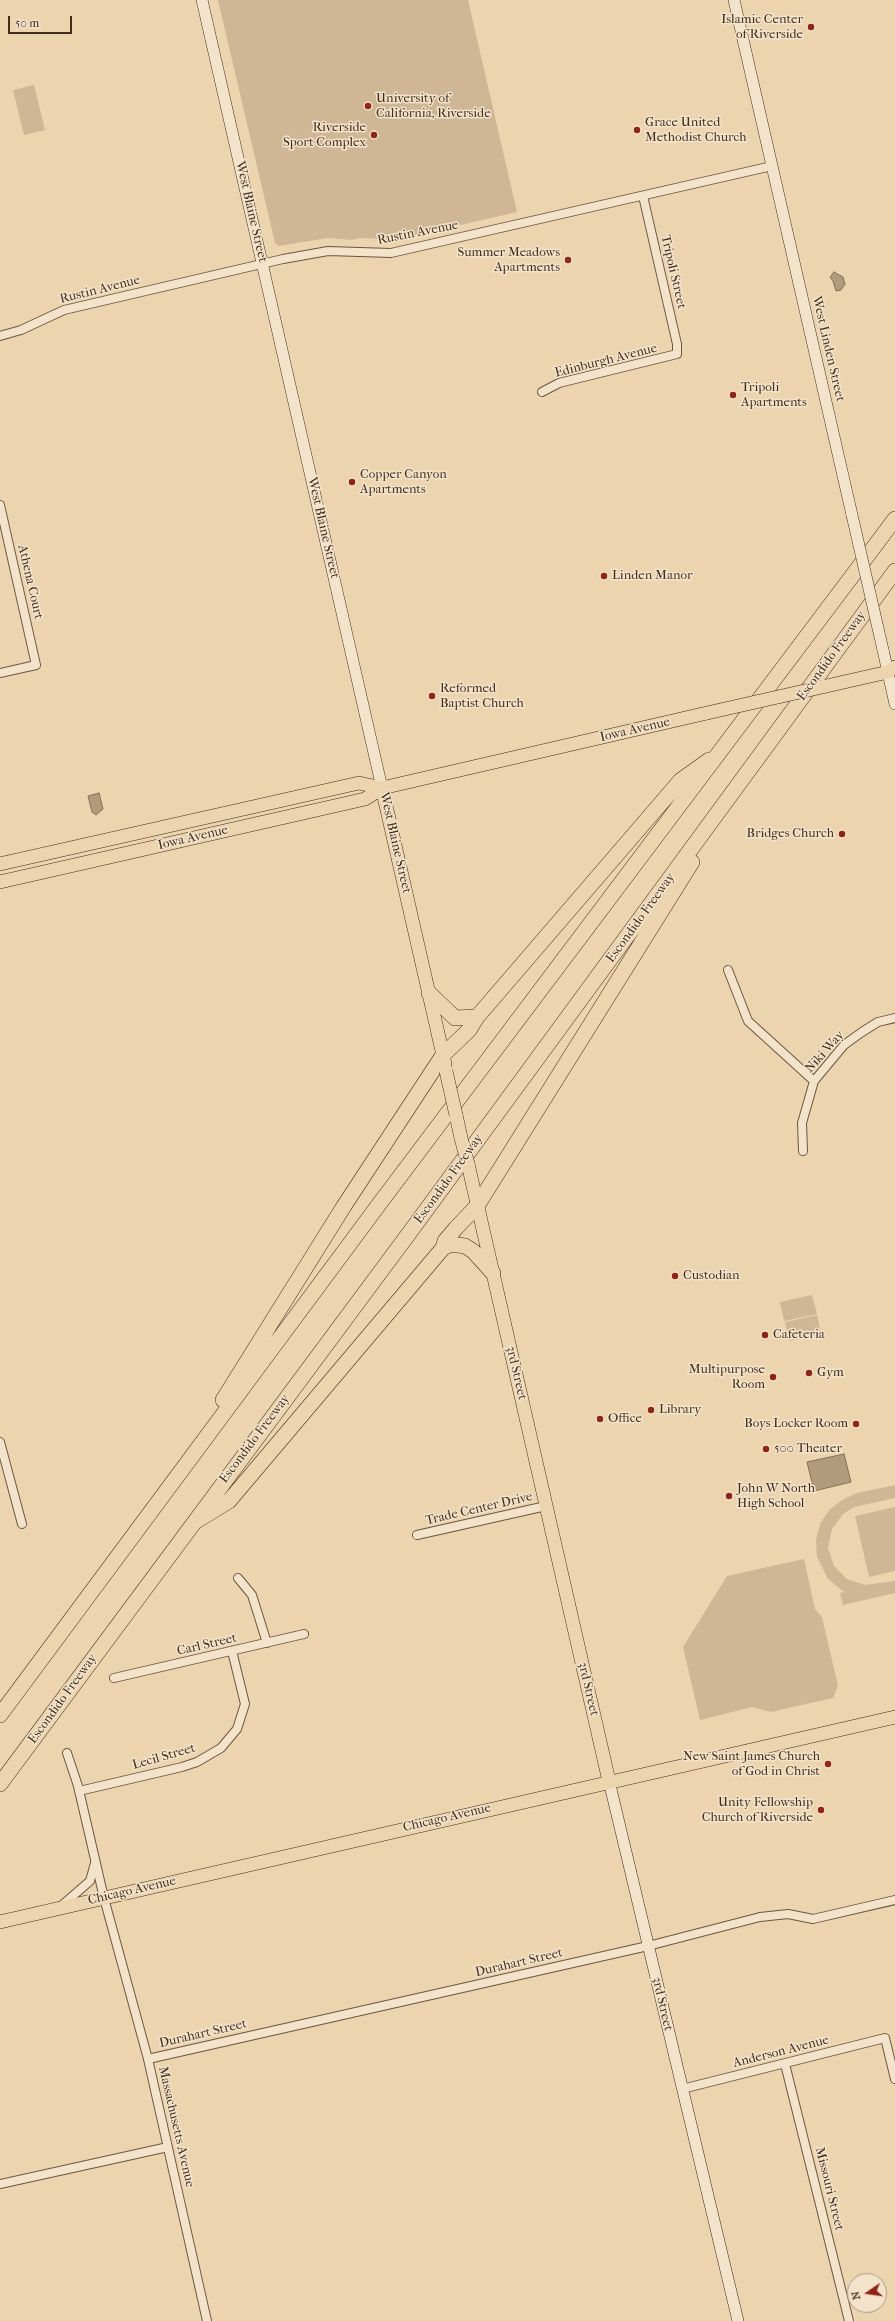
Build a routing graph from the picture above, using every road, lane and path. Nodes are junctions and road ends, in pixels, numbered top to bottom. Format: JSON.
{"nodes":[{"id":1,"x":202,"y":0,"type":"edge"},
{"id":2,"x":734,"y":0,"type":"edge"},
{"id":3,"x":772,"y":166,"type":"junction"},
{"id":4,"x":643,"y":196,"type":"junction"},
{"id":5,"x":263,"y":264,"type":"junction"},
{"id":6,"x":0,"y":336,"type":"edge"},
{"id":7,"x":677,"y":354,"type":"joint"},
{"id":8,"x":542,"y":392,"type":"dead end"},
{"id":9,"x":0,"y":505,"type":"edge"},
{"id":10,"x":895,"y":519,"type":"edge"},
{"id":11,"x":895,"y":571,"type":"edge"},
{"id":12,"x":893,"y":671,"type":"edge"},
{"id":13,"x":0,"y":673,"type":"edge"},
{"id":14,"x":895,"y":704,"type":"edge"},
{"id":15,"x":720,"y":753,"type":"junction"},
{"id":16,"x":745,"y":776,"type":"junction"},
{"id":17,"x":382,"y":788,"type":"junction"},
{"id":18,"x":0,"y":864,"type":"edge"},
{"id":19,"x":0,"y":882,"type":"edge"},
{"id":20,"x":728,"y":970,"type":"dead end"},
{"id":21,"x":429,"y":993,"type":"junction"},
{"id":22,"x":477,"y":1017,"type":"junction"},
{"id":23,"x":895,"y":1018,"type":"edge"},
{"id":24,"x":443,"y":1055,"type":"junction"},
{"id":25,"x":814,"y":1081,"type":"junction"},
{"id":26,"x":803,"y":1151,"type":"dead end"},
{"id":27,"x":476,"y":1200,"type":"junction"},
{"id":28,"x":443,"y":1248,"type":"junction"},
{"id":29,"x":493,"y":1273,"type":"junction"},
{"id":30,"x":0,"y":1442,"type":"edge"},
{"id":31,"x":157,"y":1504,"type":"junction"},
{"id":32,"x":546,"y":1506,"type":"junction"},
{"id":33,"x":192,"y":1523,"type":"junction"},
{"id":34,"x":22,"y":1524,"type":"dead end"},
{"id":35,"x":417,"y":1536,"type":"dead end"},
{"id":36,"x":238,"y":1578,"type":"dead end"},
{"id":37,"x":304,"y":1634,"type":"dead end"},
{"id":38,"x":267,"y":1643,"type":"junction"},
{"id":39,"x":232,"y":1651,"type":"junction"},
{"id":40,"x":114,"y":1678,"type":"dead end"},
{"id":41,"x":0,"y":1715,"type":"edge"},
{"id":42,"x":895,"y":1717,"type":"edge"},
{"id":43,"x":67,"y":1753,"type":"dead end"},
{"id":44,"x":609,"y":1781,"type":"junction"},
{"id":45,"x":0,"y":1784,"type":"edge"},
{"id":46,"x":79,"y":1792,"type":"junction"},
{"id":47,"x":95,"y":1862,"type":"junction"},
{"id":48,"x":104,"y":1898,"type":"junction"},
{"id":49,"x":895,"y":1900,"type":"edge"},
{"id":50,"x":57,"y":1908,"type":"junction"},
{"id":51,"x":0,"y":1922,"type":"edge"},
{"id":52,"x":648,"y":1946,"type":"junction"},
{"id":53,"x":148,"y":2059,"type":"junction"},
{"id":54,"x":785,"y":2064,"type":"junction"},
{"id":55,"x":895,"y":2079,"type":"edge"},
{"id":56,"x":682,"y":2089,"type":"junction"},
{"id":57,"x":168,"y":2147,"type":"junction"},
{"id":58,"x":0,"y":2184,"type":"edge"},
{"id":59,"x":207,"y":2321,"type":"edge"},
{"id":60,"x":738,"y":2321,"type":"edge"},
{"id":61,"x":849,"y":2321,"type":"edge"}],
"edges":[{"from":1,"to":5,"type":"main road","name":"West Blaine Street"},
{"from":2,"to":3,"type":"main road","name":"West Linden Street"},
{"from":3,"to":4,"type":"street","name":"Rustin Avenue"},
{"from":3,"to":12,"type":"main road","name":"West Linden Street","bridge":true},
{"from":4,"to":5,"type":"street","name":"Rustin Avenue"},
{"from":4,"to":7,"type":"street","name":"Tripoli Street"},
{"from":5,"to":6,"type":"street","name":"Rustin Avenue"},
{"from":5,"to":17,"type":"main road","name":"West Blaine Street"},
{"from":7,"to":8,"type":"street","name":"Edinburgh Avenue"},
{"from":9,"to":13,"type":"street","name":"Athena Court"},
{"from":10,"to":15,"type":"highway"},
{"from":11,"to":16,"type":"highway","name":"Escondido Freeway"},
{"from":12,"to":14,"type":"main road","name":"West Linden Street"},
{"from":12,"to":17,"type":"main road","name":"Iowa Avenue","bridge":true},
{"from":15,"to":22,"type":"highway"},
{"from":15,"to":31,"type":"highway"},
{"from":16,"to":27,"type":"highway"},
{"from":16,"to":33,"type":"highway","name":"Escondido Freeway"},
{"from":17,"to":18,"type":"main road","name":"Iowa Avenue"},
{"from":17,"to":19,"type":"main road","name":"Iowa Avenue"},
{"from":17,"to":21,"type":"main road","name":"West Blaine Street"},
{"from":20,"to":25,"type":"street"},
{"from":21,"to":22,"type":"highway"},
{"from":21,"to":24,"type":"main road","name":"West Blaine Street"},
{"from":22,"to":24,"type":"highway"},
{"from":23,"to":25,"type":"street","name":"Niki Way"},
{"from":24,"to":27,"type":"main road","name":"3rd Street","bridge":true},
{"from":24,"to":31,"type":"highway"},
{"from":25,"to":26,"type":"street","name":"Niki Way"},
{"from":27,"to":28,"type":"highway"},
{"from":27,"to":29,"type":"main road","name":"3rd Street"},
{"from":28,"to":29,"type":"highway"},
{"from":28,"to":33,"type":"highway"},
{"from":29,"to":32,"type":"main road","name":"3rd Street"},
{"from":30,"to":34,"type":"street"},
{"from":31,"to":41,"type":"highway"},
{"from":32,"to":35,"type":"street","name":"Trade Center Drive"},
{"from":32,"to":44,"type":"main road","name":"3rd Street"},
{"from":33,"to":45,"type":"highway","name":"Escondido Freeway"},
{"from":36,"to":38,"type":"street"},
{"from":37,"to":38,"type":"street","name":"Carl Street"},
{"from":38,"to":39,"type":"street","name":"Carl Street"},
{"from":39,"to":40,"type":"street","name":"Carl Street"},
{"from":39,"to":46,"type":"street","name":"Lecil Street"},
{"from":42,"to":44,"type":"main road","name":"Chicago Avenue"},
{"from":43,"to":46,"type":"street","name":"Massachusetts Avenue"},
{"from":44,"to":48,"type":"main road","name":"Chicago Avenue"},
{"from":44,"to":52,"type":"main road","name":"3rd Street"},
{"from":46,"to":47,"type":"street","name":"Massachusetts Avenue"},
{"from":47,"to":48,"type":"street","name":"Massachusetts Avenue"},
{"from":47,"to":50,"type":"street"},
{"from":48,"to":50,"type":"main road","name":"Chicago Avenue"},
{"from":48,"to":53,"type":"street","name":"Massachusetts Avenue"},
{"from":49,"to":52,"type":"street","name":"Durahart Street"},
{"from":50,"to":51,"type":"main road","name":"Chicago Avenue"},
{"from":52,"to":53,"type":"street","name":"Durahart Street"},
{"from":52,"to":56,"type":"main road","name":"3rd Street"},
{"from":53,"to":57,"type":"street","name":"Massachusetts Avenue"},
{"from":54,"to":55,"type":"street","name":"Anderson Avenue"},
{"from":54,"to":56,"type":"street","name":"Anderson Avenue"},
{"from":54,"to":61,"type":"street","name":"Missouri Street"},
{"from":56,"to":60,"type":"main road","name":"3rd Street"},
{"from":57,"to":58,"type":"street"},
{"from":57,"to":59,"type":"street","name":"Massachusetts Avenue"}]}
